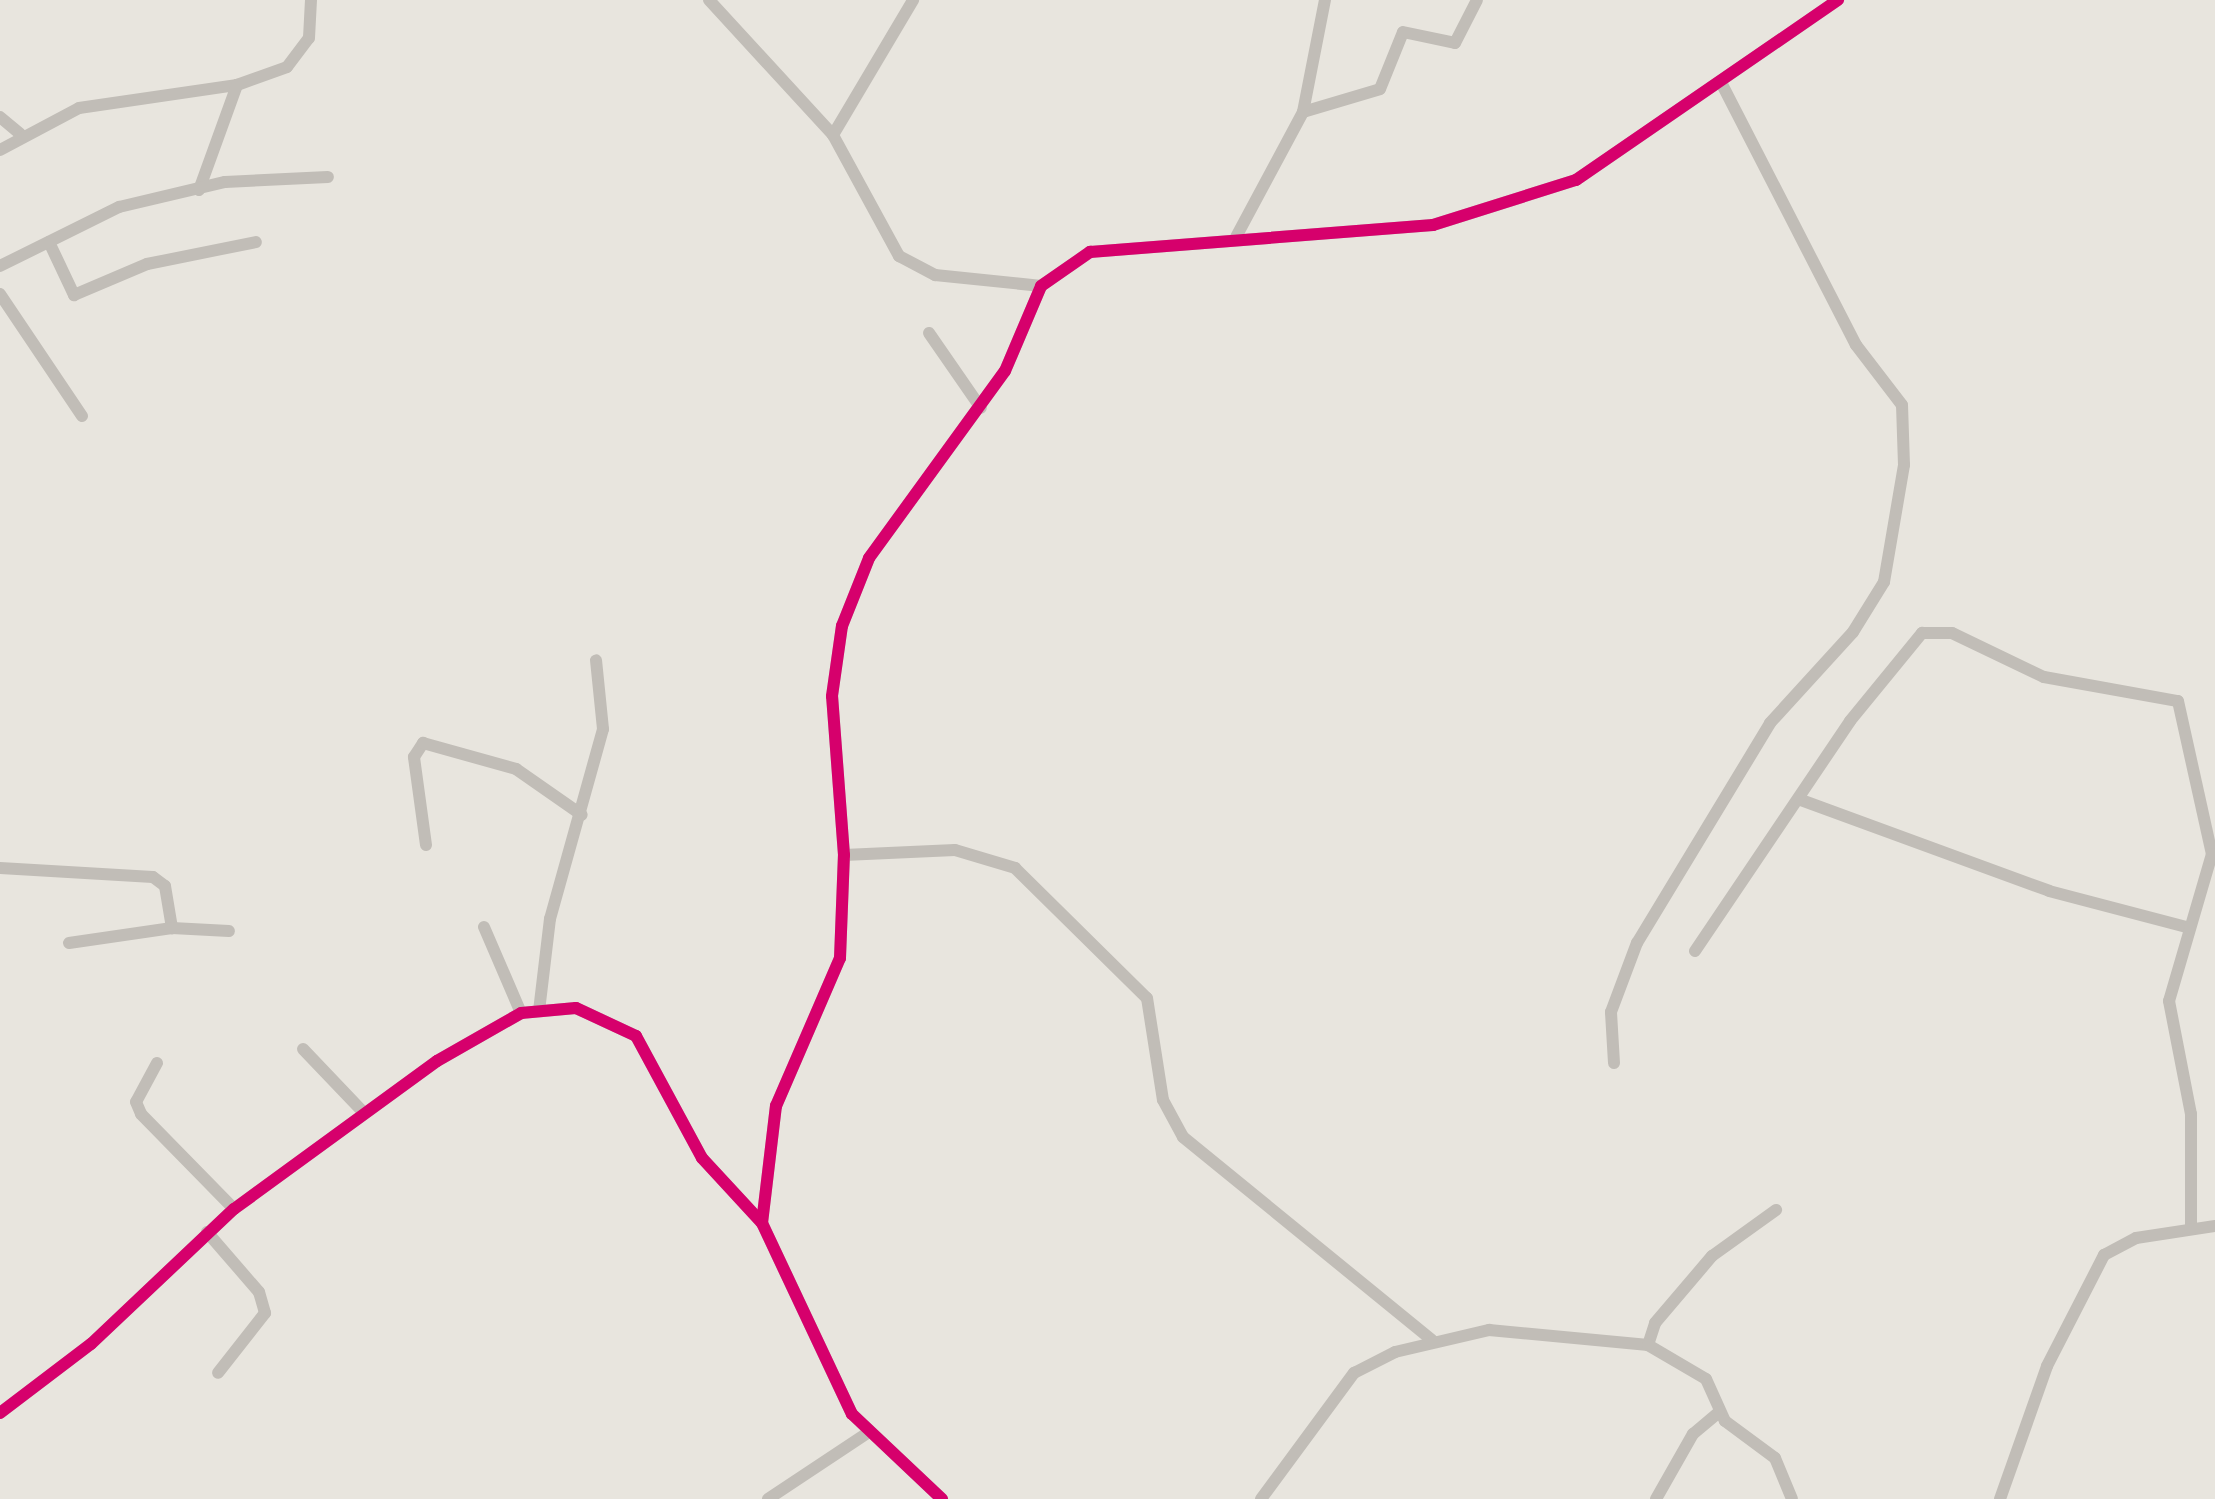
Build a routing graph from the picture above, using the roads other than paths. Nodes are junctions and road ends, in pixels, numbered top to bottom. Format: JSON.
{"nodes":[{"id":1,"x":310,"y":0,"type":"edge"},
{"id":2,"x":709,"y":0,"type":"edge"},
{"id":3,"x":913,"y":0,"type":"edge"},
{"id":4,"x":1325,"y":0,"type":"edge"},
{"id":5,"x":1478,"y":0,"type":"edge"},
{"id":6,"x":1838,"y":0,"type":"edge"},
{"id":7,"x":1721,"y":82,"type":"junction"},
{"id":8,"x":236,"y":85,"type":"junction"},
{"id":9,"x":1303,"y":112,"type":"junction"},
{"id":10,"x":0,"y":117,"type":"edge"},
{"id":11,"x":20,"y":134,"type":"junction"},
{"id":12,"x":833,"y":134,"type":"junction"},
{"id":13,"x":0,"y":150,"type":"edge"},
{"id":14,"x":328,"y":177,"type":"dead end"},
{"id":15,"x":199,"y":190,"type":"junction"},
{"id":16,"x":1236,"y":237,"type":"junction"},
{"id":17,"x":49,"y":242,"type":"junction"},
{"id":18,"x":256,"y":242,"type":"dead end"},
{"id":19,"x":0,"y":266,"type":"edge"},
{"id":20,"x":1042,"y":286,"type":"junction"},
{"id":21,"x":0,"y":294,"type":"edge"},
{"id":22,"x":929,"y":333,"type":"dead end"},
{"id":23,"x":982,"y":408,"type":"junction"},
{"id":24,"x":82,"y":416,"type":"dead end"},
{"id":25,"x":596,"y":660,"type":"dead end"},
{"id":26,"x":1801,"y":800,"type":"junction"},
{"id":27,"x":582,"y":816,"type":"junction"},
{"id":28,"x":426,"y":845,"type":"dead end"},
{"id":29,"x":844,"y":855,"type":"junction"},
{"id":30,"x":0,"y":868,"type":"edge"},
{"id":31,"x":484,"y":927,"type":"dead end"},
{"id":32,"x":2186,"y":927,"type":"junction"},
{"id":33,"x":172,"y":928,"type":"junction"},
{"id":34,"x":230,"y":931,"type":"dead end"},
{"id":35,"x":69,"y":942,"type":"dead end"},
{"id":36,"x":1695,"y":951,"type":"dead end"},
{"id":37,"x":539,"y":1011,"type":"junction"},
{"id":38,"x":520,"y":1012,"type":"junction"},
{"id":39,"x":304,"y":1049,"type":"dead end"},
{"id":40,"x":157,"y":1063,"type":"dead end"},
{"id":41,"x":1614,"y":1064,"type":"dead end"},
{"id":42,"x":364,"y":1114,"type":"junction"},
{"id":43,"x":234,"y":1208,"type":"junction"},
{"id":44,"x":1776,"y":1210,"type":"dead end"},
{"id":45,"x":762,"y":1222,"type":"junction"},
{"id":46,"x":2190,"y":1226,"type":"junction"},
{"id":47,"x":2215,"y":1226,"type":"edge"},
{"id":48,"x":207,"y":1232,"type":"junction"},
{"id":49,"x":1432,"y":1340,"type":"junction"},
{"id":50,"x":1648,"y":1344,"type":"junction"},
{"id":51,"x":218,"y":1372,"type":"dead end"},
{"id":52,"x":0,"y":1412,"type":"edge"},
{"id":53,"x":1720,"y":1412,"type":"junction"},
{"id":54,"x":866,"y":1434,"type":"junction"},
{"id":55,"x":768,"y":1499,"type":"edge"},
{"id":56,"x":942,"y":1499,"type":"edge"},
{"id":57,"x":1261,"y":1499,"type":"edge"},
{"id":58,"x":1656,"y":1499,"type":"edge"},
{"id":59,"x":1792,"y":1499,"type":"edge"},
{"id":60,"x":2000,"y":1499,"type":"edge"}],
"edges":[{"from":1,"to":8,"type":"street"},
{"from":2,"to":12,"type":"street"},
{"from":3,"to":12,"type":"street"},
{"from":4,"to":9,"type":"street"},
{"from":5,"to":9,"type":"street"},
{"from":6,"to":7,"type":"street"},
{"from":7,"to":16,"type":"street"},
{"from":7,"to":41,"type":"street"},
{"from":8,"to":11,"type":"street"},
{"from":8,"to":15,"type":"street"},
{"from":9,"to":16,"type":"street"},
{"from":10,"to":11,"type":"street"},
{"from":11,"to":13,"type":"street"},
{"from":12,"to":20,"type":"street"},
{"from":14,"to":15,"type":"street"},
{"from":15,"to":17,"type":"street"},
{"from":16,"to":20,"type":"street"},
{"from":17,"to":18,"type":"street"},
{"from":17,"to":19,"type":"street"},
{"from":20,"to":23,"type":"street"},
{"from":21,"to":24,"type":"street"},
{"from":22,"to":23,"type":"street"},
{"from":23,"to":29,"type":"street"},
{"from":25,"to":27,"type":"street"},
{"from":26,"to":32,"type":"street"},
{"from":26,"to":32,"type":"street"},
{"from":26,"to":36,"type":"street"},
{"from":27,"to":28,"type":"street"},
{"from":27,"to":37,"type":"street"},
{"from":29,"to":45,"type":"street"},
{"from":29,"to":49,"type":"street"},
{"from":30,"to":33,"type":"street"},
{"from":31,"to":38,"type":"street"},
{"from":32,"to":46,"type":"street"},
{"from":33,"to":34,"type":"street"},
{"from":33,"to":35,"type":"street"},
{"from":37,"to":38,"type":"street"},
{"from":37,"to":45,"type":"street"},
{"from":38,"to":42,"type":"street"},
{"from":39,"to":42,"type":"street"},
{"from":40,"to":43,"type":"street"},
{"from":42,"to":43,"type":"street"},
{"from":43,"to":48,"type":"street"},
{"from":44,"to":50,"type":"street"},
{"from":45,"to":54,"type":"street"},
{"from":46,"to":47,"type":"street"},
{"from":46,"to":60,"type":"street"},
{"from":48,"to":51,"type":"street"},
{"from":48,"to":52,"type":"street"},
{"from":49,"to":50,"type":"street"},
{"from":49,"to":57,"type":"street"},
{"from":50,"to":53,"type":"street"},
{"from":53,"to":58,"type":"street"},
{"from":53,"to":59,"type":"street"},
{"from":54,"to":55,"type":"street"},
{"from":54,"to":56,"type":"street"}]}
